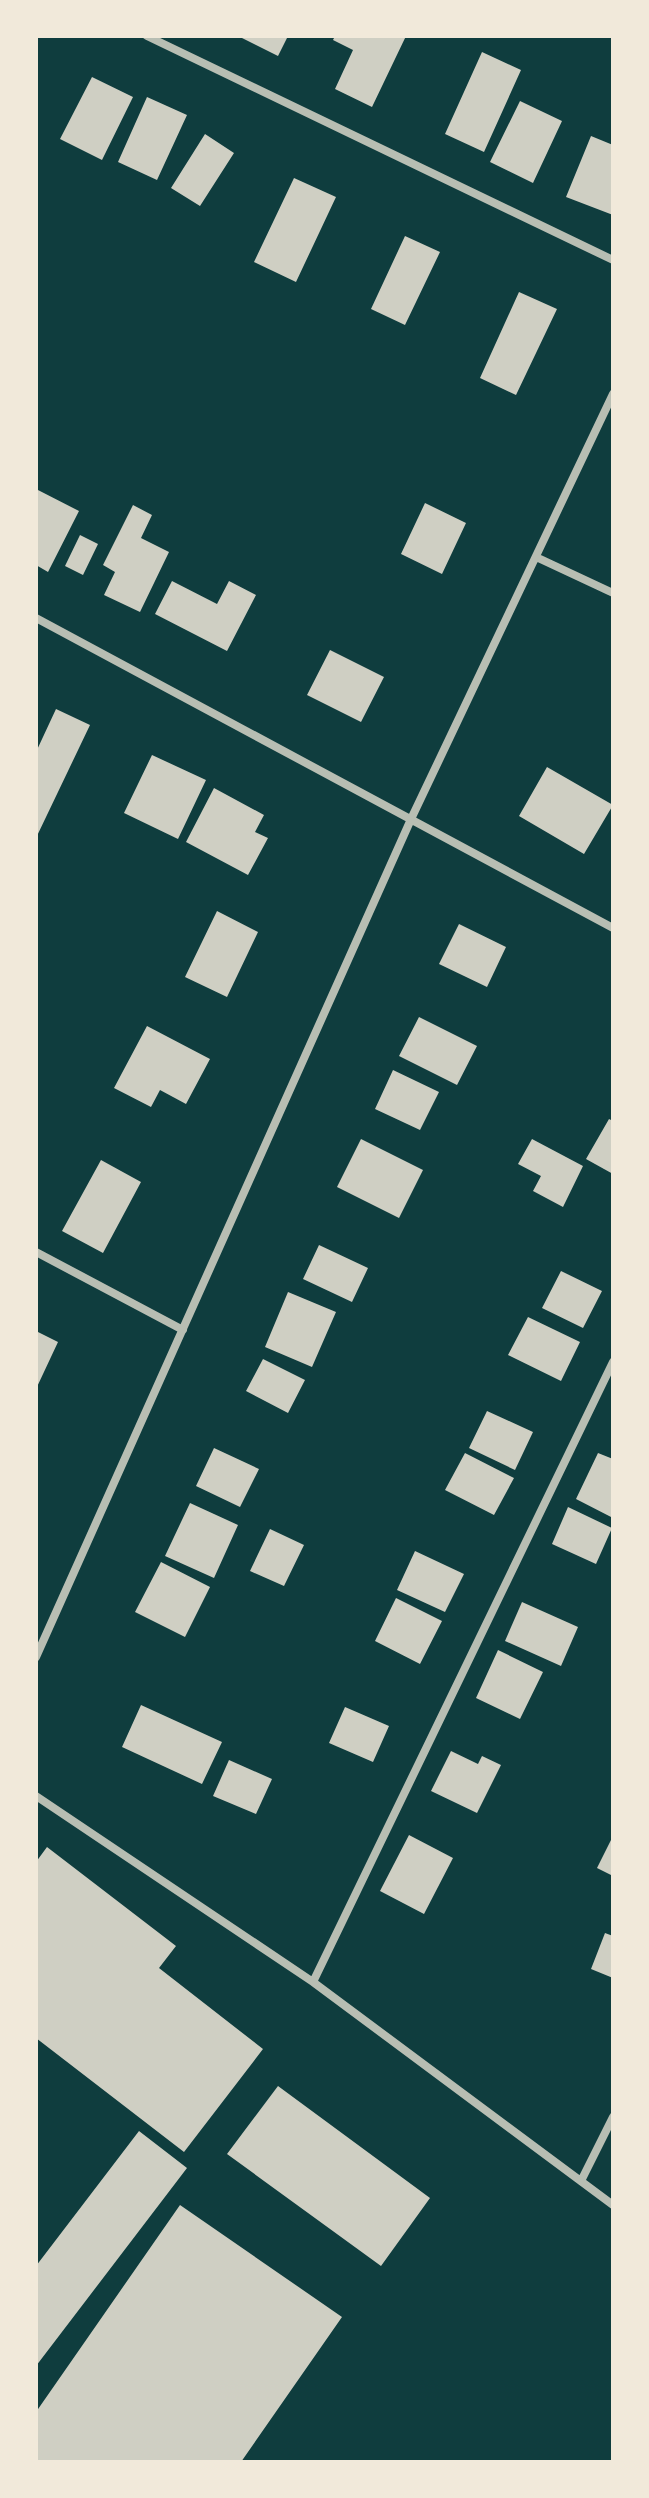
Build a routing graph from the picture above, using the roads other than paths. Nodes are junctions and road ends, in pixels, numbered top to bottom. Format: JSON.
{"nodes":[{"id":1,"x":147,"y":36,"type":"edge"},
{"id":2,"x":613,"y":260,"type":"edge"},
{"id":3,"x":613,"y":394,"type":"edge"},
{"id":4,"x":536,"y":557,"type":"junction"},
{"id":5,"x":613,"y":593,"type":"edge"},
{"id":6,"x":36,"y":618,"type":"edge"},
{"id":7,"x":412,"y":817,"type":"junction"},
{"id":8,"x":613,"y":928,"type":"edge"},
{"id":9,"x":36,"y":1252,"type":"edge"},
{"id":10,"x":183,"y":1330,"type":"junction"},
{"id":11,"x":613,"y":1362,"type":"edge"},
{"id":12,"x":36,"y":1657,"type":"edge"},
{"id":13,"x":36,"y":1796,"type":"edge"},
{"id":14,"x":313,"y":1982,"type":"junction"},
{"id":15,"x":613,"y":2117,"type":"edge"},
{"id":16,"x":581,"y":2181,"type":"junction"},
{"id":17,"x":613,"y":2205,"type":"edge"}],
"edges":[{"from":1,"to":2,"type":"street"},
{"from":3,"to":4,"type":"street"},
{"from":4,"to":5,"type":"street"},
{"from":4,"to":7,"type":"street"},
{"from":6,"to":7,"type":"street"},
{"from":7,"to":8,"type":"street"},
{"from":7,"to":10,"type":"street"},
{"from":9,"to":10,"type":"street"},
{"from":10,"to":12,"type":"street"},
{"from":11,"to":14,"type":"street"},
{"from":13,"to":14,"type":"street"},
{"from":14,"to":16,"type":"street"},
{"from":15,"to":16,"type":"street"},
{"from":16,"to":17,"type":"street"}]}
